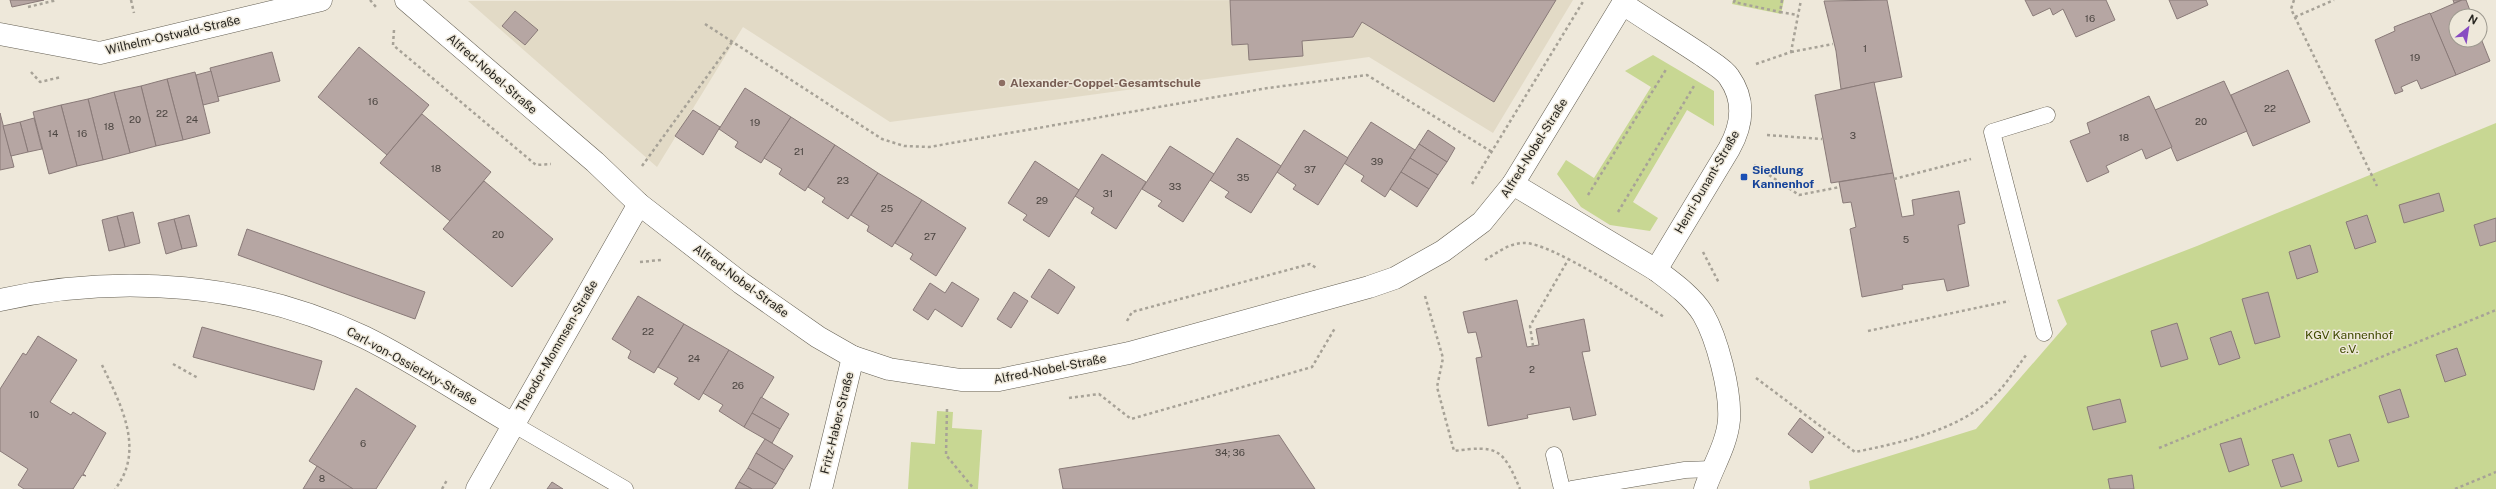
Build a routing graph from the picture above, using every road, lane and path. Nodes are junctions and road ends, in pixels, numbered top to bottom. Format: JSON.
{"nodes":[{"id":1,"x":321,"y":0,"type":"edge"},
{"id":2,"x":370,"y":0,"type":"edge"},
{"id":3,"x":406,"y":0,"type":"edge"},
{"id":4,"x":1584,"y":0,"type":"edge"},
{"id":5,"x":1735,"y":0,"type":"edge"},
{"id":6,"x":1782,"y":0,"type":"edge"},
{"id":7,"x":1801,"y":0,"type":"edge"},
{"id":8,"x":2294,"y":0,"type":"edge"},
{"id":9,"x":2334,"y":0,"type":"edge"},
{"id":10,"x":1624,"y":2,"type":"edge"},
{"id":11,"x":380,"y":10,"type":"dead end"},
{"id":12,"x":1780,"y":12,"type":"junction"},
{"id":13,"x":1798,"y":15,"type":"junction"},
{"id":14,"x":2295,"y":17,"type":"junction"},
{"id":15,"x":394,"y":24,"type":"dead end"},
{"id":16,"x":705,"y":24,"type":"dead end"},
{"id":17,"x":0,"y":34,"type":"edge"},
{"id":18,"x":732,"y":42,"type":"junction"},
{"id":19,"x":1682,"y":42,"type":"junction"},
{"id":20,"x":1833,"y":44,"type":"dead end"},
{"id":21,"x":1791,"y":52,"type":"junction"},
{"id":22,"x":1709,"y":61,"type":"junction"},
{"id":23,"x":1751,"y":66,"type":"dead end"},
{"id":24,"x":2047,"y":115,"type":"dead end"},
{"id":25,"x":1764,"y":135,"type":"dead end"},
{"id":26,"x":1822,"y":139,"type":"dead end"},
{"id":27,"x":1492,"y":152,"type":"junction"},
{"id":28,"x":1974,"y":158,"type":"dead end"},
{"id":29,"x":635,"y":163,"type":"dead end"},
{"id":30,"x":554,"y":164,"type":"dead end"},
{"id":31,"x":641,"y":168,"type":"junction"},
{"id":32,"x":1748,"y":170,"type":"dead end"},
{"id":33,"x":647,"y":173,"type":"dead end"},
{"id":34,"x":1894,"y":178,"type":"dead end"},
{"id":35,"x":1513,"y":184,"type":"junction"},
{"id":36,"x":2378,"y":186,"type":"dead end"},
{"id":37,"x":1840,"y":187,"type":"dead end"},
{"id":38,"x":1467,"y":191,"type":"dead end"},
{"id":39,"x":639,"y":204,"type":"junction"},
{"id":40,"x":1573,"y":220,"type":"junction"},
{"id":41,"x":1602,"y":237,"type":"junction"},
{"id":42,"x":1702,"y":248,"type":"dead end"},
{"id":43,"x":663,"y":259,"type":"dead end"},
{"id":44,"x":1568,"y":260,"type":"junction"},
{"id":45,"x":636,"y":262,"type":"dead end"},
{"id":46,"x":1479,"y":264,"type":"dead end"},
{"id":47,"x":1656,"y":270,"type":"junction"},
{"id":48,"x":1321,"y":271,"type":"dead end"},
{"id":49,"x":1431,"y":290,"type":"dead end"},
{"id":50,"x":1723,"y":290,"type":"dead end"},
{"id":51,"x":1424,"y":294,"type":"junction"},
{"id":52,"x":1417,"y":297,"type":"dead end"},
{"id":53,"x":0,"y":300,"type":"edge"},
{"id":54,"x":2011,"y":300,"type":"dead end"},
{"id":55,"x":2496,"y":310,"type":"edge"},
{"id":56,"x":1669,"y":321,"type":"dead end"},
{"id":57,"x":1124,"y":326,"type":"dead end"},
{"id":58,"x":1337,"y":326,"type":"dead end"},
{"id":59,"x":1868,"y":331,"type":"dead end"},
{"id":60,"x":2044,"y":333,"type":"joint"},
{"id":61,"x":1533,"y":346,"type":"dead end"},
{"id":62,"x":853,"y":357,"type":"junction"},
{"id":63,"x":173,"y":364,"type":"dead end"},
{"id":64,"x":102,"y":365,"type":"dead end"},
{"id":65,"x":1754,"y":376,"type":"dead end"},
{"id":66,"x":198,"y":378,"type":"dead end"},
{"id":67,"x":1068,"y":398,"type":"dead end"},
{"id":68,"x":947,"y":402,"type":"dead end"},
{"id":69,"x":513,"y":424,"type":"junction"},
{"id":70,"x":2159,"y":448,"type":"dead end"},
{"id":71,"x":1554,"y":455,"type":"dead end"},
{"id":72,"x":2496,"y":472,"type":"edge"},
{"id":73,"x":449,"y":476,"type":"dead end"},
{"id":74,"x":1709,"y":479,"type":"edge"},
{"id":75,"x":115,"y":489,"type":"edge"},
{"id":76,"x":442,"y":489,"type":"edge"},
{"id":77,"x":477,"y":489,"type":"edge"},
{"id":78,"x":625,"y":489,"type":"edge"},
{"id":79,"x":821,"y":489,"type":"edge"},
{"id":80,"x":974,"y":489,"type":"edge"},
{"id":81,"x":1520,"y":489,"type":"edge"},
{"id":82,"x":1562,"y":489,"type":"edge"},
{"id":83,"x":1572,"y":489,"type":"edge"},
{"id":84,"x":2456,"y":489,"type":"edge"}],
"edges":[{"from":1,"to":17,"type":"street","name":"Wilhelm-Ostwald-Straße"},
{"from":2,"to":11,"type":"path"},
{"from":3,"to":39,"type":"street","name":"Alfred-Nobel-Straße"},
{"from":4,"to":27,"type":"path"},
{"from":5,"to":12,"type":"path"},
{"from":6,"to":12,"type":"path"},
{"from":7,"to":13,"type":"path"},
{"from":8,"to":14,"type":"path"},
{"from":9,"to":14,"type":"path"},
{"from":10,"to":19,"type":"street","name":"Henri-Dunant-Straße"},
{"from":10,"to":35,"type":"street","name":"Alfred-Nobel-Straße"},
{"from":12,"to":13,"type":"path"},
{"from":13,"to":21,"type":"path"},
{"from":14,"to":36,"type":"path"},
{"from":15,"to":30,"type":"path"},
{"from":16,"to":18,"type":"path"},
{"from":18,"to":27,"type":"path"},
{"from":18,"to":31,"type":"path"},
{"from":19,"to":22,"type":"street","name":"Henri-Dunant-Straße"},
{"from":19,"to":40,"type":"path"},
{"from":20,"to":21,"type":"path"},
{"from":21,"to":23,"type":"path"},
{"from":22,"to":41,"type":"path"},
{"from":22,"to":47,"type":"street","name":"Henri-Dunant-Straße"},
{"from":24,"to":60,"type":"lane"},
{"from":25,"to":26,"type":"path"},
{"from":27,"to":38,"type":"path"},
{"from":28,"to":34,"type":"path"},
{"from":29,"to":31,"type":"path"},
{"from":31,"to":33,"type":"path"},
{"from":32,"to":37,"type":"path"},
{"from":35,"to":40,"type":"street"},
{"from":35,"to":62,"type":"street","name":"Alfred-Nobel-Straße"},
{"from":39,"to":62,"type":"street","name":"Alfred-Nobel-Straße"},
{"from":39,"to":69,"type":"street","name":"Theodor-Mommsen-Straße"},
{"from":40,"to":41,"type":"street"},
{"from":41,"to":47,"type":"street"},
{"from":42,"to":50,"type":"path"},
{"from":43,"to":45,"type":"path"},
{"from":44,"to":46,"type":"path"},
{"from":44,"to":56,"type":"path"},
{"from":44,"to":61,"type":"path"},
{"from":47,"to":74,"type":"street"},
{"from":48,"to":57,"type":"path"},
{"from":49,"to":51,"type":"path"},
{"from":51,"to":52,"type":"path"},
{"from":51,"to":81,"type":"path"},
{"from":53,"to":69,"type":"street","name":"Carl-von-Ossietzky-Straße"},
{"from":54,"to":59,"type":"path"},
{"from":55,"to":70,"type":"path"},
{"from":58,"to":67,"type":"path"},
{"from":60,"to":65,"type":"path"},
{"from":62,"to":79,"type":"street","name":"Fritz-Haber-Straße"},
{"from":63,"to":66,"type":"path"},
{"from":64,"to":75,"type":"path"},
{"from":68,"to":80,"type":"path"},
{"from":69,"to":77,"type":"street","name":"Theodor-Mommsen-Straße"},
{"from":69,"to":78,"type":"lane"},
{"from":71,"to":82,"type":"lane"},
{"from":72,"to":84,"type":"path"},
{"from":73,"to":76,"type":"path"},
{"from":74,"to":83,"type":"lane"}]}
